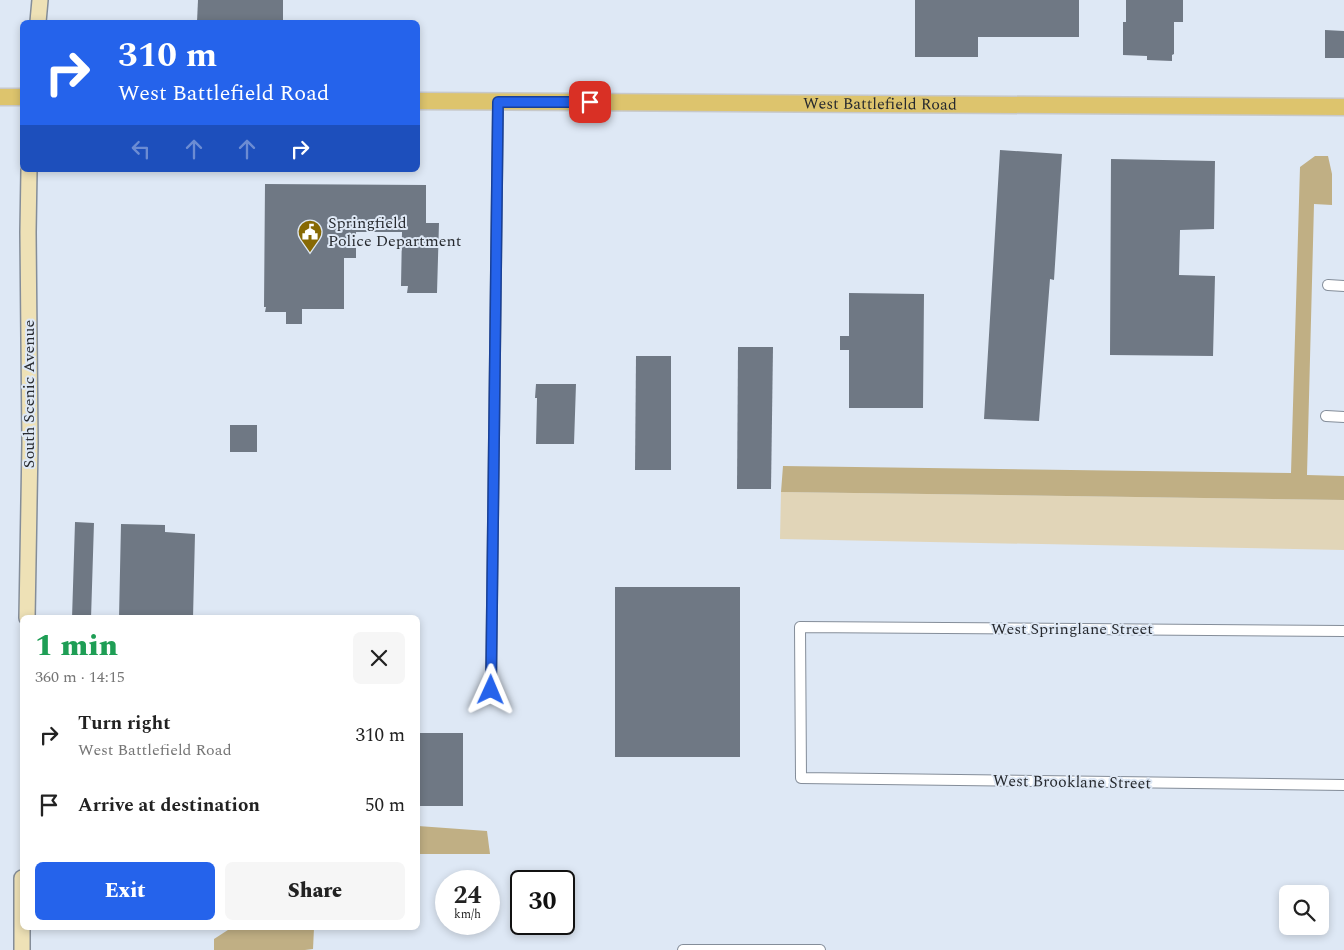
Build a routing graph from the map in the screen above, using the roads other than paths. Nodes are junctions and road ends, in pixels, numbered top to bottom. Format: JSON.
{"nodes":[{"id":1,"x":40,"y":0,"type":"edge"},
{"id":2,"x":38,"y":20,"type":"edge"},
{"id":3,"x":0,"y":97,"type":"edge"},
{"id":4,"x":20,"y":97,"type":"edge"},
{"id":5,"x":420,"y":101,"type":"edge"},
{"id":6,"x":498,"y":102,"type":"junction"},
{"id":7,"x":1344,"y":107,"type":"edge"},
{"id":8,"x":30,"y":172,"type":"edge"},
{"id":9,"x":1328,"y":285,"type":"dead end"},
{"id":10,"x":1344,"y":286,"type":"edge"},
{"id":11,"x":1326,"y":416,"type":"dead end"},
{"id":12,"x":1344,"y":417,"type":"edge"},
{"id":13,"x":27,"y":615,"type":"edge"},
{"id":14,"x":1344,"y":631,"type":"edge"},
{"id":15,"x":491,"y":690,"type":"dead end"},
{"id":16,"x":801,"y":778,"type":"joint"},
{"id":17,"x":1344,"y":785,"type":"edge"},
{"id":18,"x":22,"y":930,"type":"edge"},
{"id":19,"x":22,"y":950,"type":"edge"},
{"id":20,"x":683,"y":950,"type":"edge"},
{"id":21,"x":820,"y":950,"type":"edge"}],
"edges":[{"from":1,"to":2,"type":"main road"},
{"from":3,"to":4,"type":"main road"},
{"from":5,"to":6,"type":"main road","name":"West Battlefield Road"},
{"from":6,"to":7,"type":"main road","name":"West Battlefield Road"},
{"from":6,"to":15,"type":"street"},
{"from":8,"to":13,"type":"main road","name":"South Scenic Avenue"},
{"from":9,"to":10,"type":"street"},
{"from":11,"to":12,"type":"street"},
{"from":14,"to":16,"type":"street","name":"West Springlane Street"},
{"from":16,"to":17,"type":"street","name":"West Brooklane Street"},
{"from":18,"to":19,"type":"main road"},
{"from":20,"to":21,"type":"street"}]}
